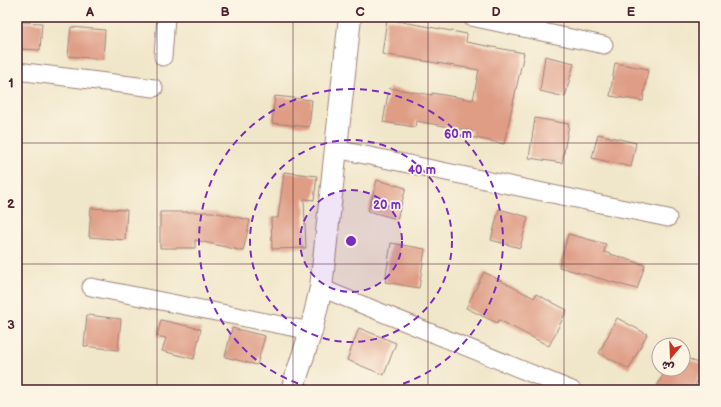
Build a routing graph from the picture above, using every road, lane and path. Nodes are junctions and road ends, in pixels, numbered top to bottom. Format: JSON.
{"nodes":[{"id":1,"x":166,"y":17,"type":"edge"},
{"id":2,"x":350,"y":17,"type":"edge"},
{"id":3,"x":471,"y":17,"type":"edge"},
{"id":4,"x":604,"y":45,"type":"dead end"},
{"id":5,"x":163,"y":57,"type":"dead end"},
{"id":6,"x":17,"y":71,"type":"edge"},
{"id":7,"x":154,"y":88,"type":"dead end"},
{"id":8,"x":336,"y":149,"type":"junction"},
{"id":9,"x":668,"y":218,"type":"dead end"},
{"id":10,"x":91,"y":288,"type":"dead end"},
{"id":11,"x":321,"y":288,"type":"junction"},
{"id":12,"x":311,"y":331,"type":"junction"},
{"id":13,"x":292,"y":390,"type":"edge"},
{"id":14,"x":572,"y":390,"type":"edge"}],
"edges":[{"from":1,"to":5,"type":"street"},
{"from":2,"to":8,"type":"street"},
{"from":3,"to":4,"type":"street"},
{"from":6,"to":7,"type":"street"},
{"from":8,"to":9,"type":"street"},
{"from":8,"to":11,"type":"street"},
{"from":10,"to":12,"type":"street"},
{"from":11,"to":12,"type":"street"},
{"from":11,"to":14,"type":"street"},
{"from":12,"to":13,"type":"street"}]}
